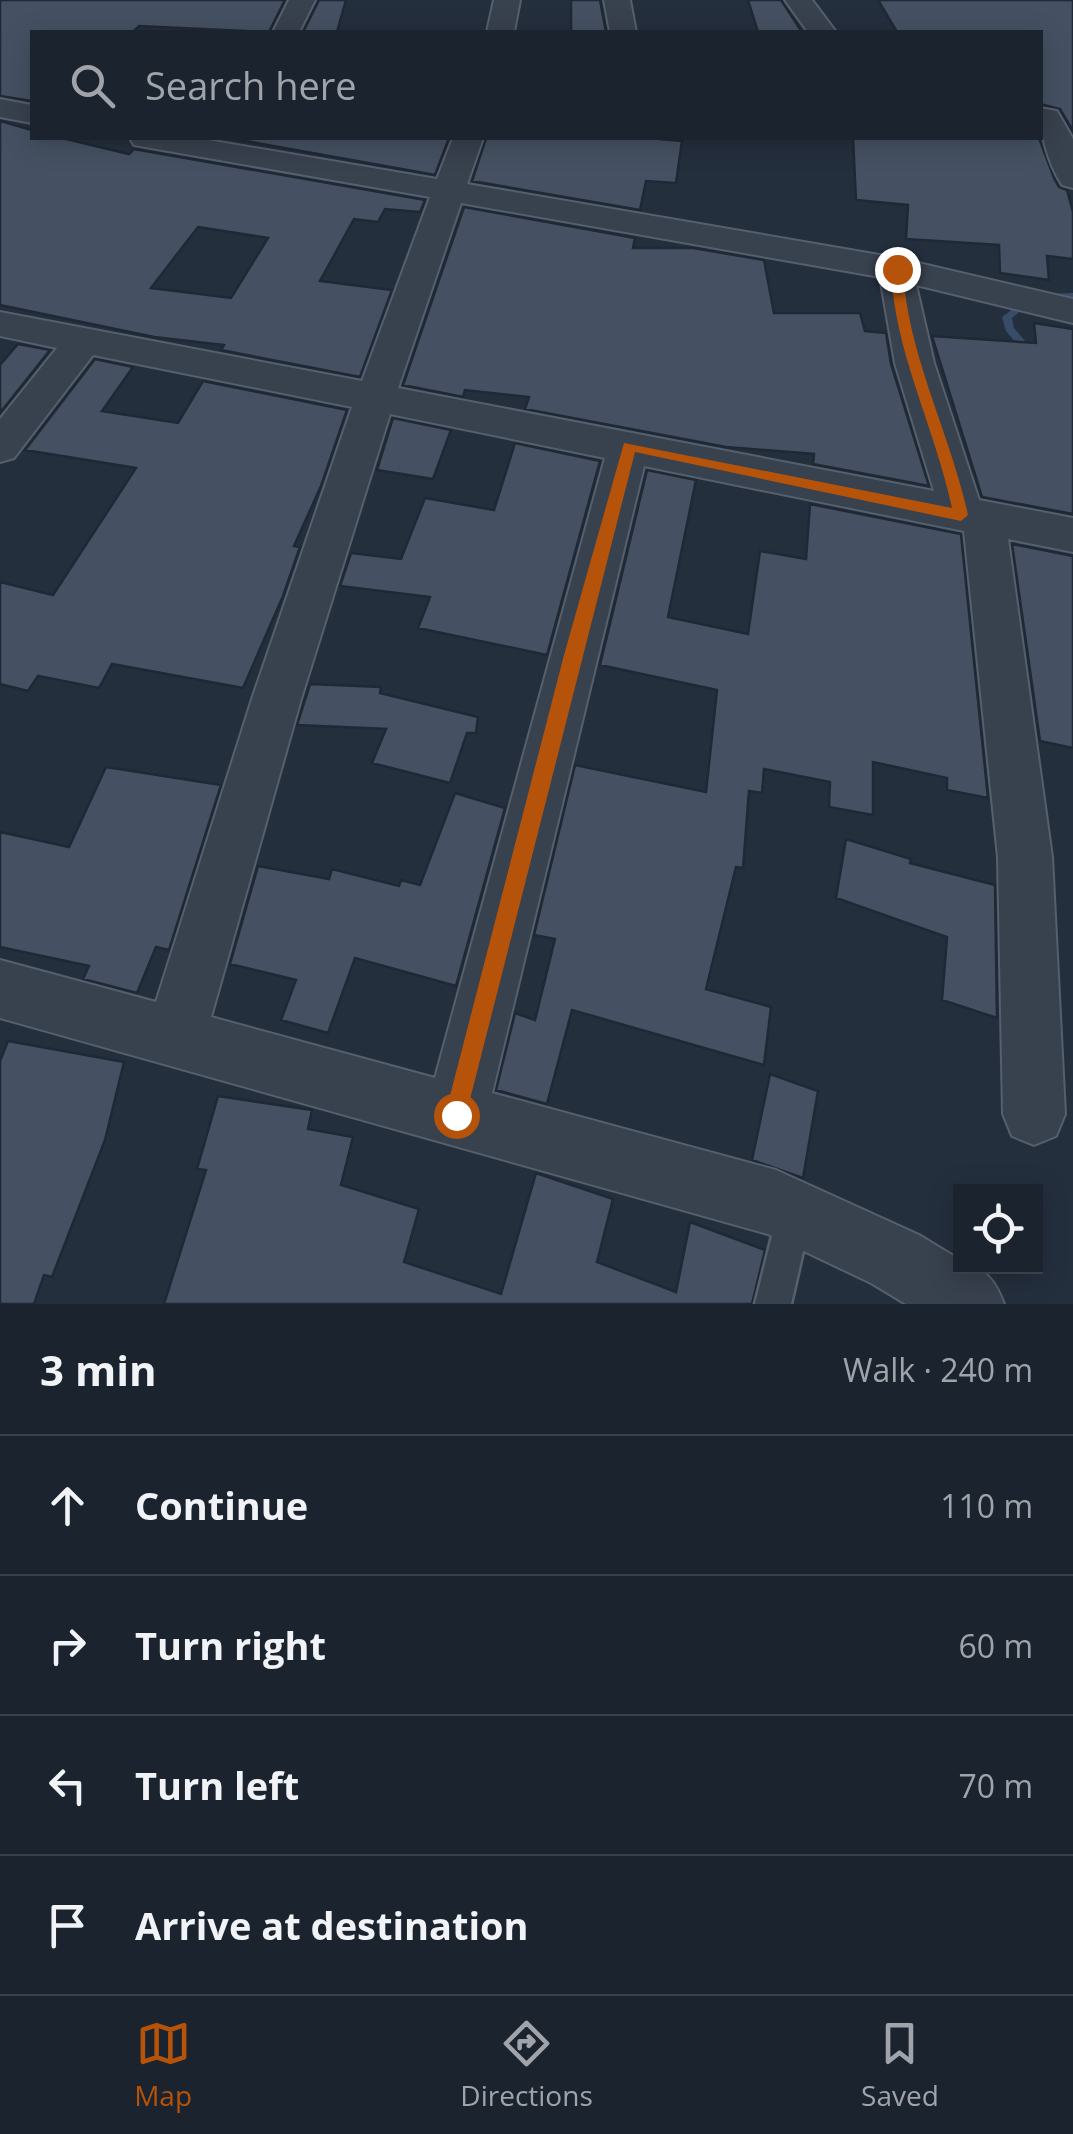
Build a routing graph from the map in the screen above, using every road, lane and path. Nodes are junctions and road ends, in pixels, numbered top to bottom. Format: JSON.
{"nodes":[{"id":1,"x":302,"y":0,"type":"edge"},
{"id":2,"x":506,"y":0,"type":"edge"},
{"id":3,"x":617,"y":0,"type":"edge"},
{"id":4,"x":798,"y":0,"type":"edge"},
{"id":5,"x":287,"y":30,"type":"edge"},
{"id":6,"x":502,"y":30,"type":"edge"},
{"id":7,"x":623,"y":30,"type":"edge"},
{"id":8,"x":820,"y":30,"type":"edge"},
{"id":9,"x":0,"y":108,"type":"edge"},
{"id":10,"x":30,"y":114,"type":"edge"},
{"id":11,"x":1043,"y":117,"type":"edge"},
{"id":12,"x":168,"y":140,"type":"edge"},
{"id":13,"x":467,"y":140,"type":"edge"},
{"id":14,"x":213,"y":144,"type":"edge"},
{"id":15,"x":1072,"y":168,"type":"edge"},
{"id":16,"x":448,"y":190,"type":"junction"},
{"id":17,"x":897,"y":269,"type":"junction"},
{"id":18,"x":1073,"y":311,"type":"edge"},
{"id":19,"x":0,"y":324,"type":"edge"},
{"id":20,"x":84,"y":340,"type":"junction"},
{"id":21,"x":374,"y":396,"type":"junction"},
{"id":22,"x":1,"y":443,"type":"edge"},
{"id":23,"x":629,"y":446,"type":"junction"},
{"id":24,"x":972,"y":517,"type":"junction"},
{"id":25,"x":1073,"y":536,"type":"edge"},
{"id":26,"x":0,"y":988,"type":"edge"},
{"id":27,"x":174,"y":1040,"type":"junction"},
{"id":28,"x":1034,"y":1114,"type":"dead end"},
{"id":29,"x":456,"y":1115,"type":"junction"},
{"id":30,"x":794,"y":1212,"type":"junction"},
{"id":31,"x":774,"y":1304,"type":"edge"},
{"id":32,"x":970,"y":1304,"type":"edge"}],
"edges":[{"from":1,"to":5,"type":"street"},
{"from":2,"to":6,"type":"street"},
{"from":3,"to":7,"type":"street"},
{"from":4,"to":8,"type":"street"},
{"from":9,"to":10,"type":"street"},
{"from":11,"to":15,"type":"street"},
{"from":12,"to":14,"type":"street"},
{"from":13,"to":16,"type":"street"},
{"from":14,"to":16,"type":"street"},
{"from":16,"to":17,"type":"street"},
{"from":16,"to":21,"type":"street"},
{"from":17,"to":18,"type":"street"},
{"from":17,"to":24,"type":"street"},
{"from":19,"to":20,"type":"street"},
{"from":20,"to":21,"type":"street"},
{"from":20,"to":22,"type":"street"},
{"from":21,"to":23,"type":"street"},
{"from":21,"to":27,"type":"street"},
{"from":23,"to":24,"type":"street"},
{"from":23,"to":29,"type":"street"},
{"from":24,"to":25,"type":"street"},
{"from":24,"to":28,"type":"street"},
{"from":26,"to":27,"type":"street"},
{"from":27,"to":29,"type":"street"},
{"from":29,"to":30,"type":"street"},
{"from":30,"to":31,"type":"lane"},
{"from":30,"to":32,"type":"street"}]}
